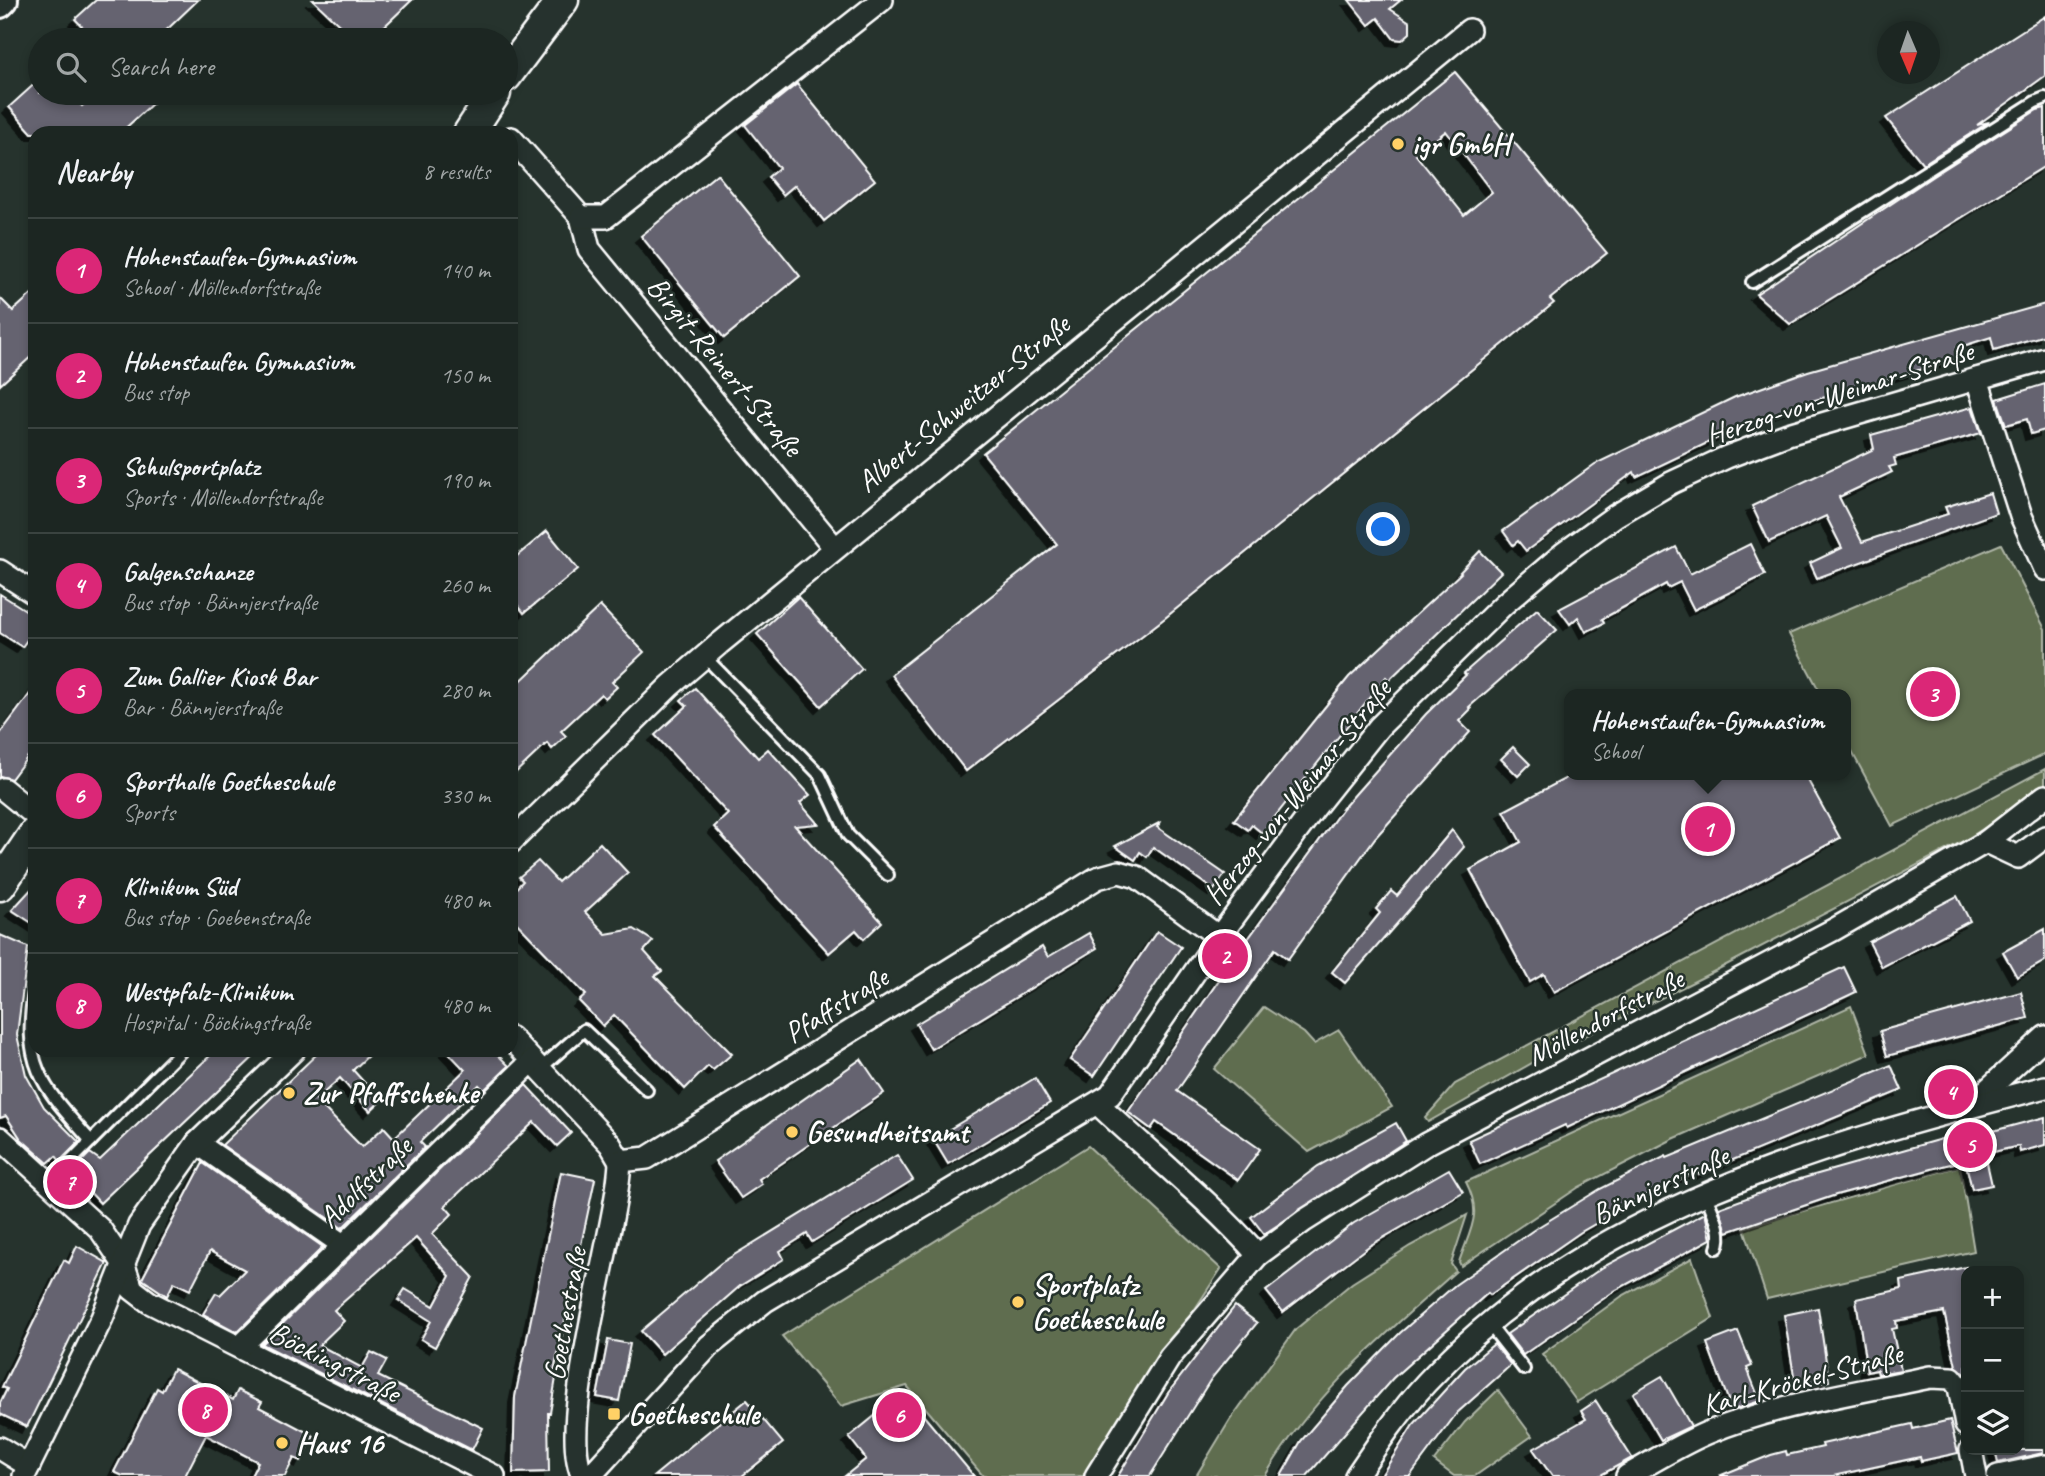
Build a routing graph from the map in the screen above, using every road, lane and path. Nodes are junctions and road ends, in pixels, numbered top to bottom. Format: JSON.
{"nodes":[{"id":1,"x":4,"y":0,"type":"edge"},
{"id":2,"x":563,"y":0,"type":"edge"},
{"id":3,"x":882,"y":0,"type":"edge"},
{"id":4,"x":0,"y":4,"type":"edge"},
{"id":5,"x":1469,"y":30,"type":"dead end"},
{"id":6,"x":518,"y":60,"type":"edge"},
{"id":7,"x":2045,"y":98,"type":"edge"},
{"id":8,"x":482,"y":113,"type":"edge"},
{"id":9,"x":498,"y":126,"type":"edge"},
{"id":10,"x":518,"y":146,"type":"edge"},
{"id":11,"x":581,"y":217,"type":"junction"},
{"id":12,"x":1752,"y":282,"type":"dead end"},
{"id":13,"x":2045,"y":359,"type":"edge"},
{"id":14,"x":1977,"y":379,"type":"junction"},
{"id":15,"x":834,"y":547,"type":"junction"},
{"id":16,"x":2045,"y":569,"type":"edge"},
{"id":17,"x":0,"y":572,"type":"edge"},
{"id":18,"x":28,"y":590,"type":"edge"},
{"id":19,"x":705,"y":656,"type":"junction"},
{"id":20,"x":3,"y":789,"type":"dead end"},
{"id":21,"x":2045,"y":796,"type":"edge"},
{"id":22,"x":28,"y":809,"type":"edge"},
{"id":23,"x":518,"y":835,"type":"edge"},
{"id":24,"x":2045,"y":837,"type":"edge"},
{"id":25,"x":1986,"y":842,"type":"junction"},
{"id":26,"x":28,"y":844,"type":"edge"},
{"id":27,"x":887,"y":876,"type":"dead end"},
{"id":28,"x":0,"y":886,"type":"edge"},
{"id":29,"x":1219,"y":937,"type":"junction"},
{"id":30,"x":2045,"y":1037,"type":"edge"},
{"id":31,"x":518,"y":1046,"type":"edge"},
{"id":32,"x":33,"y":1057,"type":"edge"},
{"id":33,"x":175,"y":1057,"type":"edge"},
{"id":34,"x":288,"y":1057,"type":"edge"},
{"id":35,"x":536,"y":1065,"type":"junction"},
{"id":36,"x":2045,"y":1087,"type":"edge"},
{"id":37,"x":647,"y":1090,"type":"dead end"},
{"id":38,"x":1098,"y":1104,"type":"junction"},
{"id":39,"x":1968,"y":1108,"type":"junction"},
{"id":40,"x":0,"y":1138,"type":"edge"},
{"id":41,"x":91,"y":1141,"type":"junction"},
{"id":42,"x":197,"y":1143,"type":"junction"},
{"id":43,"x":620,"y":1161,"type":"junction"},
{"id":44,"x":51,"y":1181,"type":"junction"},
{"id":45,"x":1705,"y":1193,"type":"junction"},
{"id":46,"x":343,"y":1245,"type":"junction"},
{"id":47,"x":1717,"y":1248,"type":"dead end"},
{"id":48,"x":1258,"y":1255,"type":"junction"},
{"id":49,"x":123,"y":1263,"type":"junction"},
{"id":50,"x":1488,"y":1324,"type":"junction"},
{"id":51,"x":240,"y":1347,"type":"junction"},
{"id":52,"x":1524,"y":1369,"type":"dead end"},
{"id":53,"x":1961,"y":1398,"type":"edge"},
{"id":54,"x":0,"y":1448,"type":"edge"},
{"id":55,"x":1972,"y":1455,"type":"edge"},
{"id":56,"x":2044,"y":1470,"type":"edge"},
{"id":57,"x":26,"y":1471,"type":"edge"},
{"id":58,"x":494,"y":1476,"type":"edge"},
{"id":59,"x":583,"y":1476,"type":"edge"},
{"id":60,"x":590,"y":1476,"type":"edge"},
{"id":61,"x":1096,"y":1476,"type":"edge"},
{"id":62,"x":1356,"y":1476,"type":"edge"},
{"id":63,"x":1627,"y":1476,"type":"edge"},
{"id":64,"x":1976,"y":1476,"type":"edge"},
{"id":65,"x":1998,"y":1476,"type":"edge"}],
"edges":[{"from":1,"to":4,"type":"street"},
{"from":2,"to":6,"type":"main road"},
{"from":3,"to":11,"type":"street"},
{"from":5,"to":15,"type":"street","name":"Albert-Schweitzer-Straße"},
{"from":7,"to":12,"type":"lane"},
{"from":8,"to":9,"type":"street"},
{"from":10,"to":11,"type":"street","name":"Birgit-Reinert-Straße"},
{"from":11,"to":15,"type":"street","name":"Birgit-Reinert-Straße"},
{"from":13,"to":14,"type":"street","name":"Herzog-von-Weimar-Straße"},
{"from":14,"to":16,"type":"street"},
{"from":14,"to":29,"type":"street","name":"Herzog-von-Weimar-Straße"},
{"from":15,"to":19,"type":"street","name":"Albert-Schweitzer-Straße"},
{"from":17,"to":18,"type":"street"},
{"from":19,"to":23,"type":"street","name":"Albert-Schweitzer-Straße"},
{"from":19,"to":27,"type":"lane"},
{"from":20,"to":22,"type":"street"},
{"from":21,"to":25,"type":"street","name":"Möllendorfstraße"},
{"from":24,"to":25,"type":"street"},
{"from":25,"to":48,"type":"street","name":"Möllendorfstraße"},
{"from":26,"to":28,"type":"main road"},
{"from":29,"to":38,"type":"street","name":"Herzog-von-Weimar-Straße"},
{"from":29,"to":43,"type":"street","name":"Pfaffstraße"},
{"from":30,"to":39,"type":"street","name":"Bännjerstraße"},
{"from":31,"to":35,"type":"street"},
{"from":32,"to":41,"type":"lane"},
{"from":33,"to":41,"type":"lane"},
{"from":34,"to":42,"type":"street"},
{"from":35,"to":37,"type":"lane"},
{"from":35,"to":43,"type":"street"},
{"from":35,"to":46,"type":"street","name":"Adolfstraße"},
{"from":36,"to":39,"type":"street"},
{"from":38,"to":48,"type":"street"},
{"from":38,"to":60,"type":"street","name":"Herzog-von-Weimar-Straße"},
{"from":39,"to":45,"type":"street","name":"Bännjerstraße"},
{"from":40,"to":44,"type":"street"},
{"from":41,"to":44,"type":"lane"},
{"from":42,"to":46,"type":"street"},
{"from":42,"to":49,"type":"street"},
{"from":43,"to":59,"type":"street","name":"Goethestraße"},
{"from":44,"to":49,"type":"street"},
{"from":45,"to":47,"type":"lane"},
{"from":45,"to":50,"type":"street","name":"Bännjerstraße"},
{"from":46,"to":51,"type":"street","name":"Adolfstraße"},
{"from":48,"to":61,"type":"street","name":"Möllendorfstraße"},
{"from":49,"to":51,"type":"street","name":"Böckingstraße"},
{"from":49,"to":57,"type":"street"},
{"from":50,"to":52,"type":"lane"},
{"from":50,"to":62,"type":"street","name":"Bännjerstraße"},
{"from":51,"to":58,"type":"street","name":"Böckingstraße"},
{"from":53,"to":63,"type":"street","name":"Karl-Kröckel-Straße"},
{"from":54,"to":57,"type":"street"},
{"from":55,"to":64,"type":"street"},
{"from":56,"to":65,"type":"street"}]}
